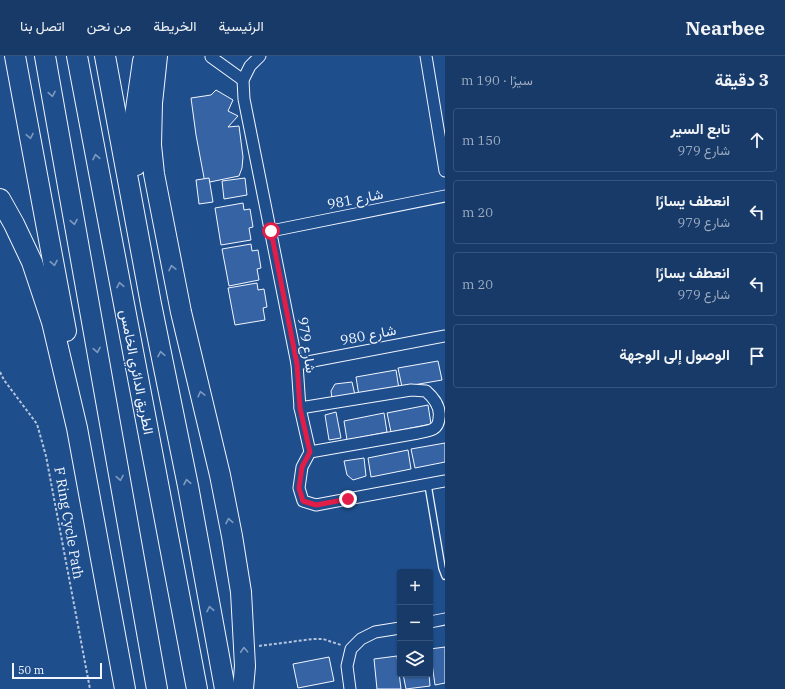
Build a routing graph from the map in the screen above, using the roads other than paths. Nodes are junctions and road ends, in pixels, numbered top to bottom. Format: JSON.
{"nodes":[{"id":1,"x":15,"y":56,"type":"edge"},
{"id":2,"x":45,"y":56,"type":"edge"},
{"id":3,"x":77,"y":56,"type":"edge"},
{"id":4,"x":105,"y":56,"type":"edge"},
{"id":5,"x":144,"y":56,"type":"edge"},
{"id":6,"x":157,"y":56,"type":"edge"},
{"id":7,"x":260,"y":56,"type":"edge"},
{"id":8,"x":426,"y":56,"type":"edge"},
{"id":9,"x":211,"y":57,"type":"edge"},
{"id":10,"x":244,"y":80,"type":"junction"},
{"id":11,"x":445,"y":171,"type":"edge"},
{"id":12,"x":445,"y":196,"type":"edge"},
{"id":13,"x":0,"y":199,"type":"edge"},
{"id":14,"x":271,"y":231,"type":"junction"},
{"id":15,"x":151,"y":304,"type":"junction"},
{"id":16,"x":445,"y":336,"type":"edge"},
{"id":17,"x":297,"y":364,"type":"junction"},
{"id":18,"x":300,"y":408,"type":"junction"},
{"id":19,"x":77,"y":428,"type":"junction"},
{"id":20,"x":310,"y":452,"type":"junction"},
{"id":21,"x":445,"y":481,"type":"edge"},
{"id":22,"x":428,"y":485,"type":"junction"},
{"id":23,"x":445,"y":576,"type":"edge"},
{"id":24,"x":445,"y":619,"type":"edge"},
{"id":25,"x":433,"y":621,"type":"edge"},
{"id":26,"x":397,"y":628,"type":"edge"},
{"id":27,"x":125,"y":689,"type":"edge"},
{"id":28,"x":157,"y":689,"type":"edge"},
{"id":29,"x":197,"y":689,"type":"edge"},
{"id":30,"x":225,"y":689,"type":"edge"},
{"id":31,"x":243,"y":689,"type":"edge"},
{"id":32,"x":350,"y":689,"type":"edge"}],
"edges":[{"from":1,"to":19,"type":"highway","one_way":true},
{"from":2,"to":28,"type":"highway","one_way":true},
{"from":29,"to":3,"type":"highway","name":"الطريق الدائري الخامس","one_way":true},
{"from":4,"to":15,"type":"highway"},
{"from":5,"to":15,"type":"highway"},
{"from":31,"to":6,"type":"highway","one_way":true},
{"from":7,"to":10,"type":"street","name":"شارع 979"},
{"from":8,"to":11,"type":"street"},
{"from":9,"to":10,"type":"street"},
{"from":10,"to":14,"type":"street","name":"شارع 979"},
{"from":12,"to":14,"type":"street","name":"شارع 981"},
{"from":13,"to":19,"type":"highway"},
{"from":14,"to":17,"type":"street","name":"شارع 979"},
{"from":30,"to":15,"type":"highway","one_way":true},
{"from":16,"to":17,"type":"street","name":"شارع 980"},
{"from":17,"to":18,"type":"street","name":"شارع 979"},
{"from":18,"to":20,"type":"street","name":"شارع 979"},
{"from":18,"to":20,"type":"street"},
{"from":19,"to":27,"type":"highway"},
{"from":20,"to":22,"type":"street"},
{"from":21,"to":22,"type":"street"},
{"from":22,"to":23,"type":"lane"},
{"from":24,"to":25,"type":"street"},
{"from":26,"to":32,"type":"street"}]}
